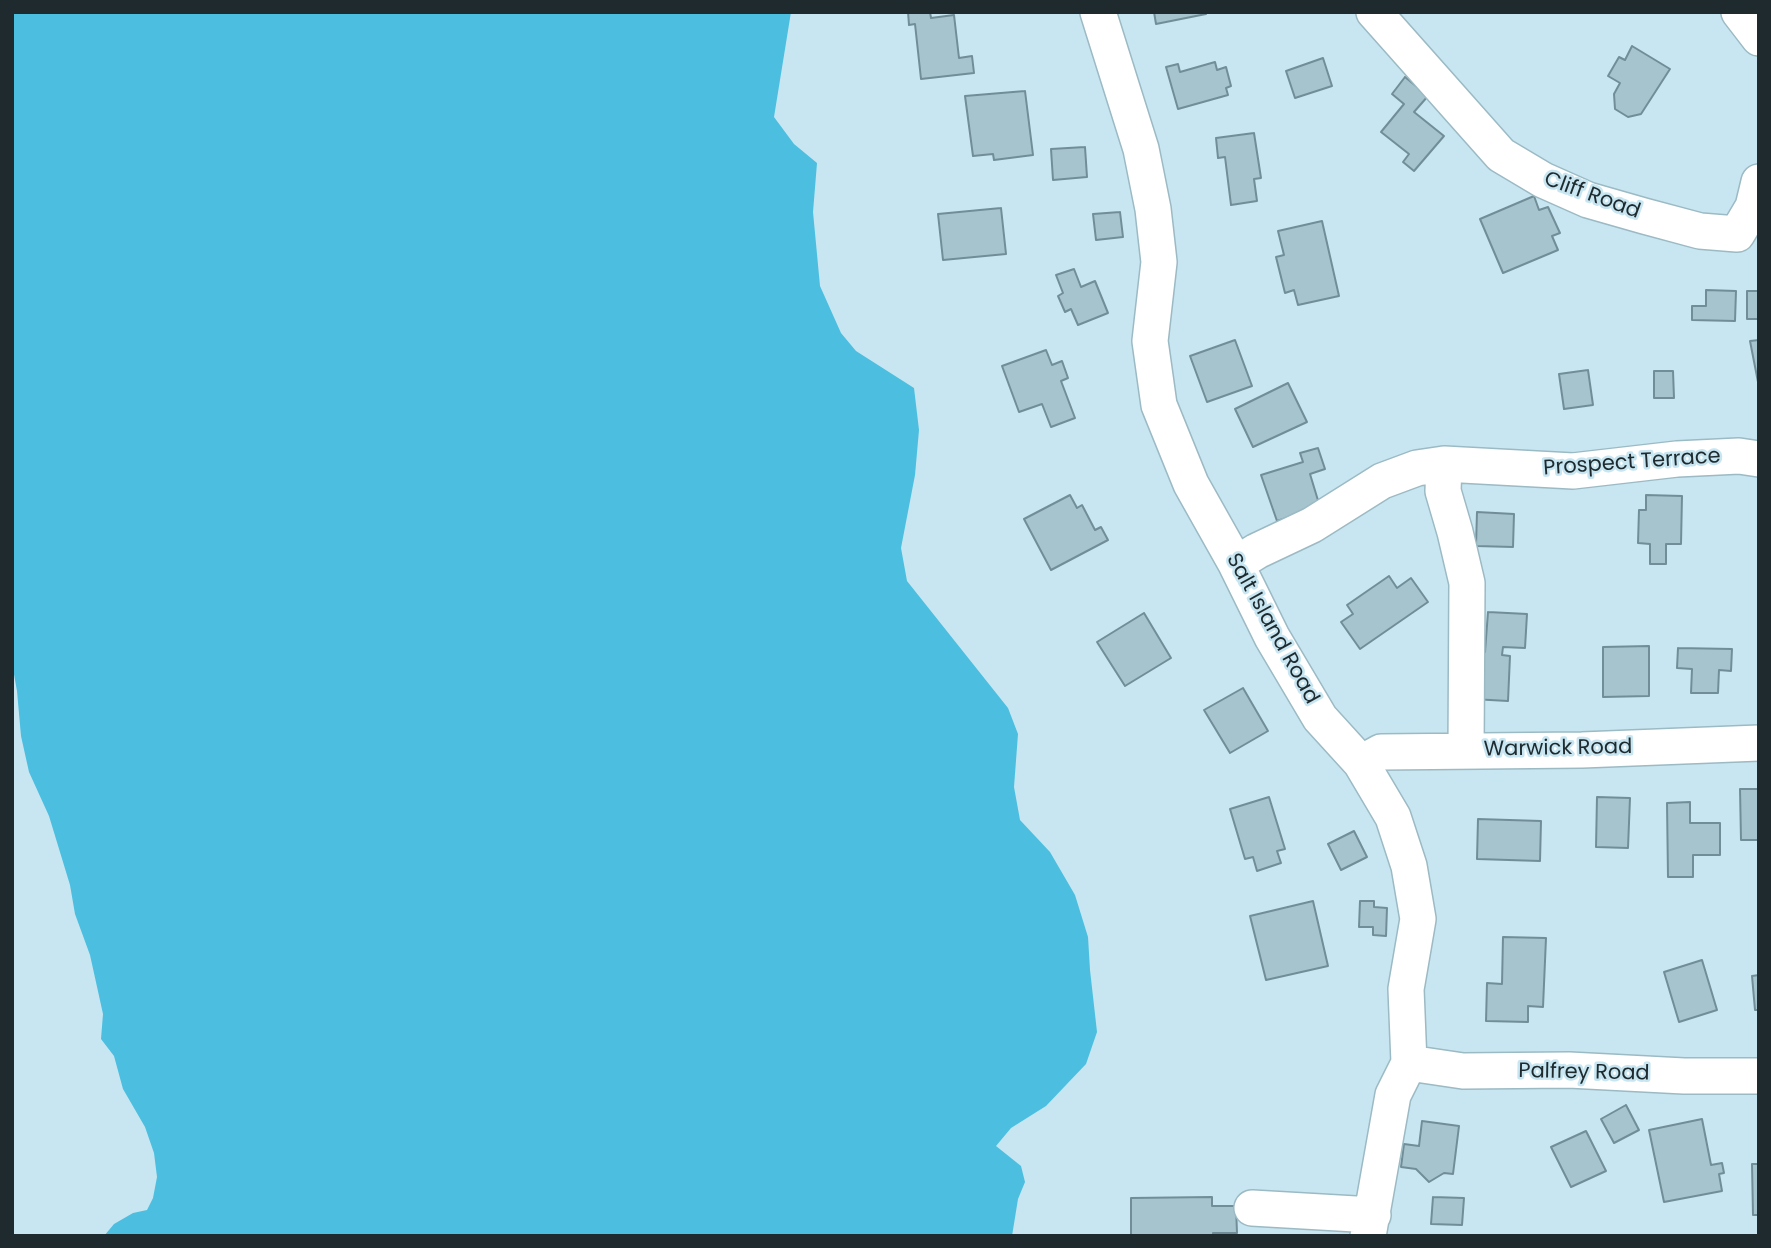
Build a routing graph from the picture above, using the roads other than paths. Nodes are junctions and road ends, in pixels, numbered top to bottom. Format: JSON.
{"nodes":[{"id":1,"x":1098,"y":12,"type":"edge"},
{"id":2,"x":1374,"y":12,"type":"edge"},
{"id":3,"x":1739,"y":12,"type":"edge"},
{"id":4,"x":1759,"y":38,"type":"edge"},
{"id":5,"x":1759,"y":182,"type":"edge"},
{"id":6,"x":1759,"y":459,"type":"edge"},
{"id":7,"x":1444,"y":464,"type":"junction"},
{"id":8,"x":1236,"y":564,"type":"junction"},
{"id":9,"x":1759,"y":743,"type":"edge"},
{"id":10,"x":1466,"y":751,"type":"junction"},
{"id":11,"x":1360,"y":763,"type":"junction"},
{"id":12,"x":1409,"y":1063,"type":"junction"},
{"id":13,"x":1759,"y":1076,"type":"edge"},
{"id":14,"x":1252,"y":1208,"type":"dead end"},
{"id":15,"x":1371,"y":1226,"type":"edge"}],
"edges":[{"from":1,"to":8,"type":"street","name":"Salt Island Road"},
{"from":2,"to":5,"type":"street","name":"Cliff Road"},
{"from":3,"to":4,"type":"street"},
{"from":6,"to":7,"type":"street","name":"Prospect Terrace"},
{"from":7,"to":8,"type":"street","name":"Prospect Terrace"},
{"from":7,"to":10,"type":"street"},
{"from":8,"to":11,"type":"street","name":"Salt Island Road"},
{"from":9,"to":10,"type":"street","name":"Warwick Road"},
{"from":10,"to":11,"type":"street","name":"Warwick Road"},
{"from":11,"to":12,"type":"street","name":"Salt Island Road"},
{"from":12,"to":13,"type":"street","name":"Palfrey Road"},
{"from":12,"to":15,"type":"street","name":"Salt Island Road"},
{"from":14,"to":15,"type":"street"}]}
